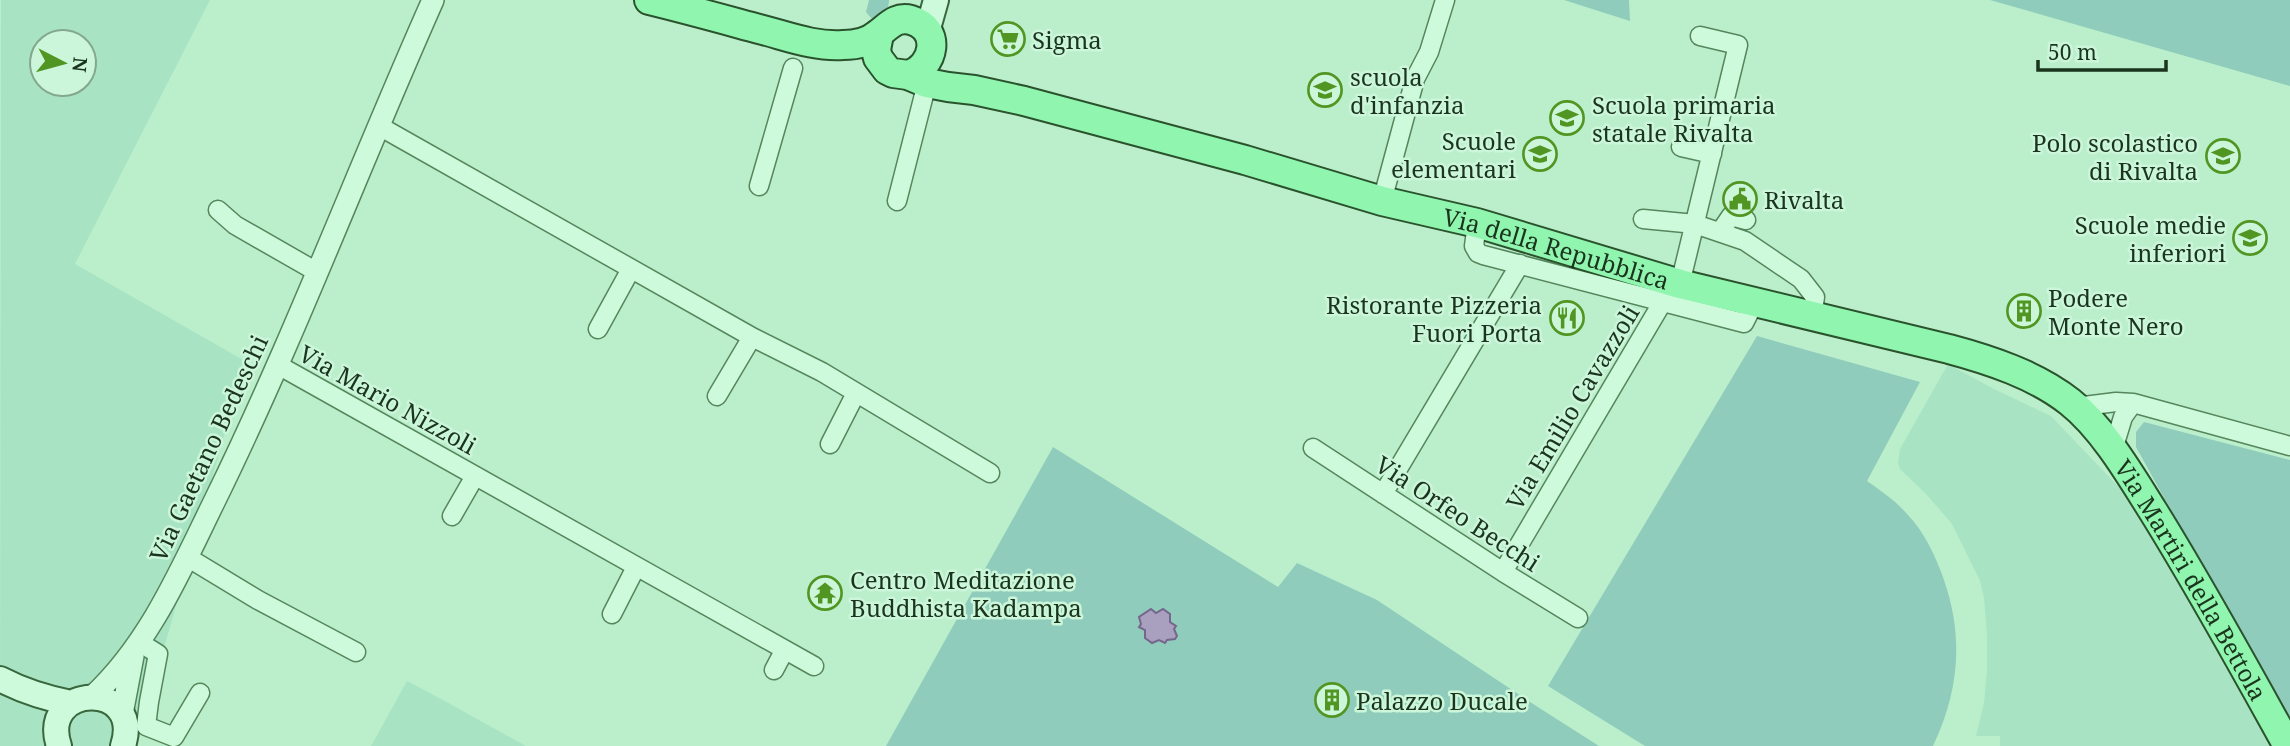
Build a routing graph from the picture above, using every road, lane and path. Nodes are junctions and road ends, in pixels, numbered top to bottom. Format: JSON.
{"nodes":[{"id":1,"x":433,"y":0,"type":"edge"},
{"id":2,"x":649,"y":0,"type":"edge"},
{"id":3,"x":936,"y":0,"type":"edge"},
{"id":4,"x":1446,"y":0,"type":"edge"},
{"id":5,"x":901,"y":18,"type":"edge"},
{"id":6,"x":1700,"y":36,"type":"dead end"},
{"id":7,"x":929,"y":43,"type":"junction"},
{"id":8,"x":824,"y":46,"type":"junction"},
{"id":9,"x":882,"y":64,"type":"junction"},
{"id":10,"x":793,"y":68,"type":"dead end"},
{"id":11,"x":918,"y":79,"type":"junction"},
{"id":12,"x":974,"y":90,"type":"junction"},
{"id":13,"x":379,"y":126,"type":"junction"},
{"id":14,"x":1681,"y":147,"type":"dead end"},
{"id":15,"x":1712,"y":154,"type":"junction"},
{"id":16,"x":759,"y":186,"type":"dead end"},
{"id":17,"x":897,"y":201,"type":"dead end"},
{"id":18,"x":1382,"y":201,"type":"junction"},
{"id":19,"x":218,"y":210,"type":"dead end"},
{"id":20,"x":1643,"y":219,"type":"dead end"},
{"id":21,"x":1746,"y":220,"type":"dead end"},
{"id":22,"x":1477,"y":223,"type":"junction"},
{"id":23,"x":1695,"y":224,"type":"junction"},
{"id":24,"x":1720,"y":232,"type":"junction"},
{"id":25,"x":1520,"y":264,"type":"junction"},
{"id":26,"x":631,"y":269,"type":"junction"},
{"id":27,"x":317,"y":272,"type":"junction"},
{"id":28,"x":1671,"y":293,"type":"junction"},
{"id":29,"x":1813,"y":307,"type":"junction"},
{"id":30,"x":598,"y":329,"type":"dead end"},
{"id":31,"x":752,"y":337,"type":"junction"},
{"id":32,"x":278,"y":365,"type":"junction"},
{"id":33,"x":856,"y":393,"type":"junction"},
{"id":34,"x":717,"y":396,"type":"dead end"},
{"id":35,"x":2133,"y":403,"type":"junction"},
{"id":36,"x":2076,"y":407,"type":"junction"},
{"id":37,"x":830,"y":444,"type":"dead end"},
{"id":38,"x":2290,"y":446,"type":"edge"},
{"id":39,"x":1312,"y":448,"type":"dead end"},
{"id":40,"x":2113,"y":450,"type":"junction"},
{"id":41,"x":990,"y":473,"type":"dead end"},
{"id":42,"x":475,"y":476,"type":"junction"},
{"id":43,"x":1383,"y":494,"type":"junction"},
{"id":44,"x":452,"y":516,"type":"dead end"},
{"id":45,"x":187,"y":557,"type":"junction"},
{"id":46,"x":636,"y":567,"type":"junction"},
{"id":47,"x":1503,"y":572,"type":"junction"},
{"id":48,"x":612,"y":614,"type":"dead end"},
{"id":49,"x":1578,"y":618,"type":"dead end"},
{"id":50,"x":137,"y":646,"type":"junction"},
{"id":51,"x":784,"y":650,"type":"junction"},
{"id":52,"x":356,"y":652,"type":"dead end"},
{"id":53,"x":814,"y":666,"type":"dead end"},
{"id":54,"x":774,"y":670,"type":"dead end"},
{"id":55,"x":10,"y":684,"type":"edge"},
{"id":56,"x":200,"y":693,"type":"dead end"},
{"id":57,"x":82,"y":700,"type":"junction"},
{"id":58,"x":121,"y":714,"type":"junction"},
{"id":59,"x":57,"y":739,"type":"edge"},
{"id":60,"x":123,"y":746,"type":"edge"},
{"id":61,"x":2288,"y":746,"type":"edge"}],
"edges":[{"from":1,"to":13,"type":"street","name":"Via Gaetano Bedeschi"},
{"from":2,"to":8,"type":"main road","name":"Via della Repubblica"},
{"from":3,"to":7,"type":"main road"},
{"from":4,"to":18,"type":"street"},
{"from":5,"to":7,"type":"main road","name":"Via della Repubblica"},
{"from":5,"to":8,"type":"main road","name":"Via della Repubblica"},
{"from":5,"to":9,"type":"main road"},
{"from":6,"to":15,"type":"street","name":"Via Emilio Cavazzoli"},
{"from":7,"to":11,"type":"main road"},
{"from":7,"to":12,"type":"main road","name":"Via della Repubblica"},
{"from":8,"to":9,"type":"main road","name":"Via della Repubblica"},
{"from":9,"to":11,"type":"main road","name":"Via della Repubblica"},
{"from":10,"to":16,"type":"street"},
{"from":11,"to":12,"type":"main road","name":"Via della Repubblica"},
{"from":11,"to":17,"type":"street"},
{"from":12,"to":18,"type":"main road","name":"Via della Repubblica"},
{"from":13,"to":26,"type":"street"},
{"from":13,"to":27,"type":"street","name":"Via Gaetano Bedeschi"},
{"from":14,"to":15,"type":"street"},
{"from":15,"to":23,"type":"street","name":"Via Emilio Cavazzoli"},
{"from":18,"to":22,"type":"main road","name":"Via della Repubblica"},
{"from":19,"to":27,"type":"street"},
{"from":20,"to":23,"type":"street"},
{"from":21,"to":24,"type":"street"},
{"from":22,"to":25,"type":"street"},
{"from":22,"to":28,"type":"main road","name":"Via della Repubblica"},
{"from":23,"to":24,"type":"street"},
{"from":23,"to":28,"type":"street","name":"Via Emilio Cavazzoli"},
{"from":24,"to":29,"type":"street"},
{"from":25,"to":28,"type":"street"},
{"from":25,"to":43,"type":"street"},
{"from":26,"to":30,"type":"street"},
{"from":26,"to":31,"type":"street"},
{"from":27,"to":32,"type":"street","name":"Via Gaetano Bedeschi"},
{"from":28,"to":29,"type":"main road","name":"Via della Repubblica"},
{"from":28,"to":47,"type":"street","name":"Via Emilio Cavazzoli"},
{"from":29,"to":36,"type":"main road","name":"Via della Repubblica"},
{"from":31,"to":33,"type":"street"},
{"from":31,"to":34,"type":"street"},
{"from":32,"to":42,"type":"street","name":"Via Mario Nizzoli"},
{"from":32,"to":45,"type":"street","name":"Via Gaetano Bedeschi"},
{"from":33,"to":37,"type":"street"},
{"from":33,"to":41,"type":"street"},
{"from":35,"to":36,"type":"street"},
{"from":35,"to":38,"type":"street"},
{"from":35,"to":40,"type":"street"},
{"from":36,"to":40,"type":"main road","name":"Via della Repubblica"},
{"from":39,"to":43,"type":"street","name":"Via Orfeo Becchi"},
{"from":40,"to":61,"type":"main road","name":"Via Martiri della Bettola"},
{"from":42,"to":44,"type":"street","name":"Via Mario Nizzoli"},
{"from":42,"to":46,"type":"street","name":"Via Mario Nizzoli"},
{"from":43,"to":47,"type":"street","name":"Via Orfeo Becchi"},
{"from":45,"to":50,"type":"street","name":"Via Gaetano Bedeschi"},
{"from":45,"to":52,"type":"street"},
{"from":46,"to":48,"type":"street"},
{"from":46,"to":51,"type":"street","name":"Via Mario Nizzoli"},
{"from":47,"to":49,"type":"street","name":"Via Orfeo Becchi"},
{"from":50,"to":56,"type":"street"},
{"from":50,"to":57,"type":"street","name":"Via Gaetano Bedeschi"},
{"from":50,"to":58,"type":"street","name":"Via Gaetano Bedeschi"},
{"from":51,"to":53,"type":"street","name":"Via Mario Nizzoli"},
{"from":51,"to":54,"type":"street"},
{"from":55,"to":57,"type":"main road"},
{"from":55,"to":59,"type":"main road"},
{"from":57,"to":58,"type":"main road"},
{"from":57,"to":59,"type":"main road"},
{"from":58,"to":60,"type":"main road"}]}
